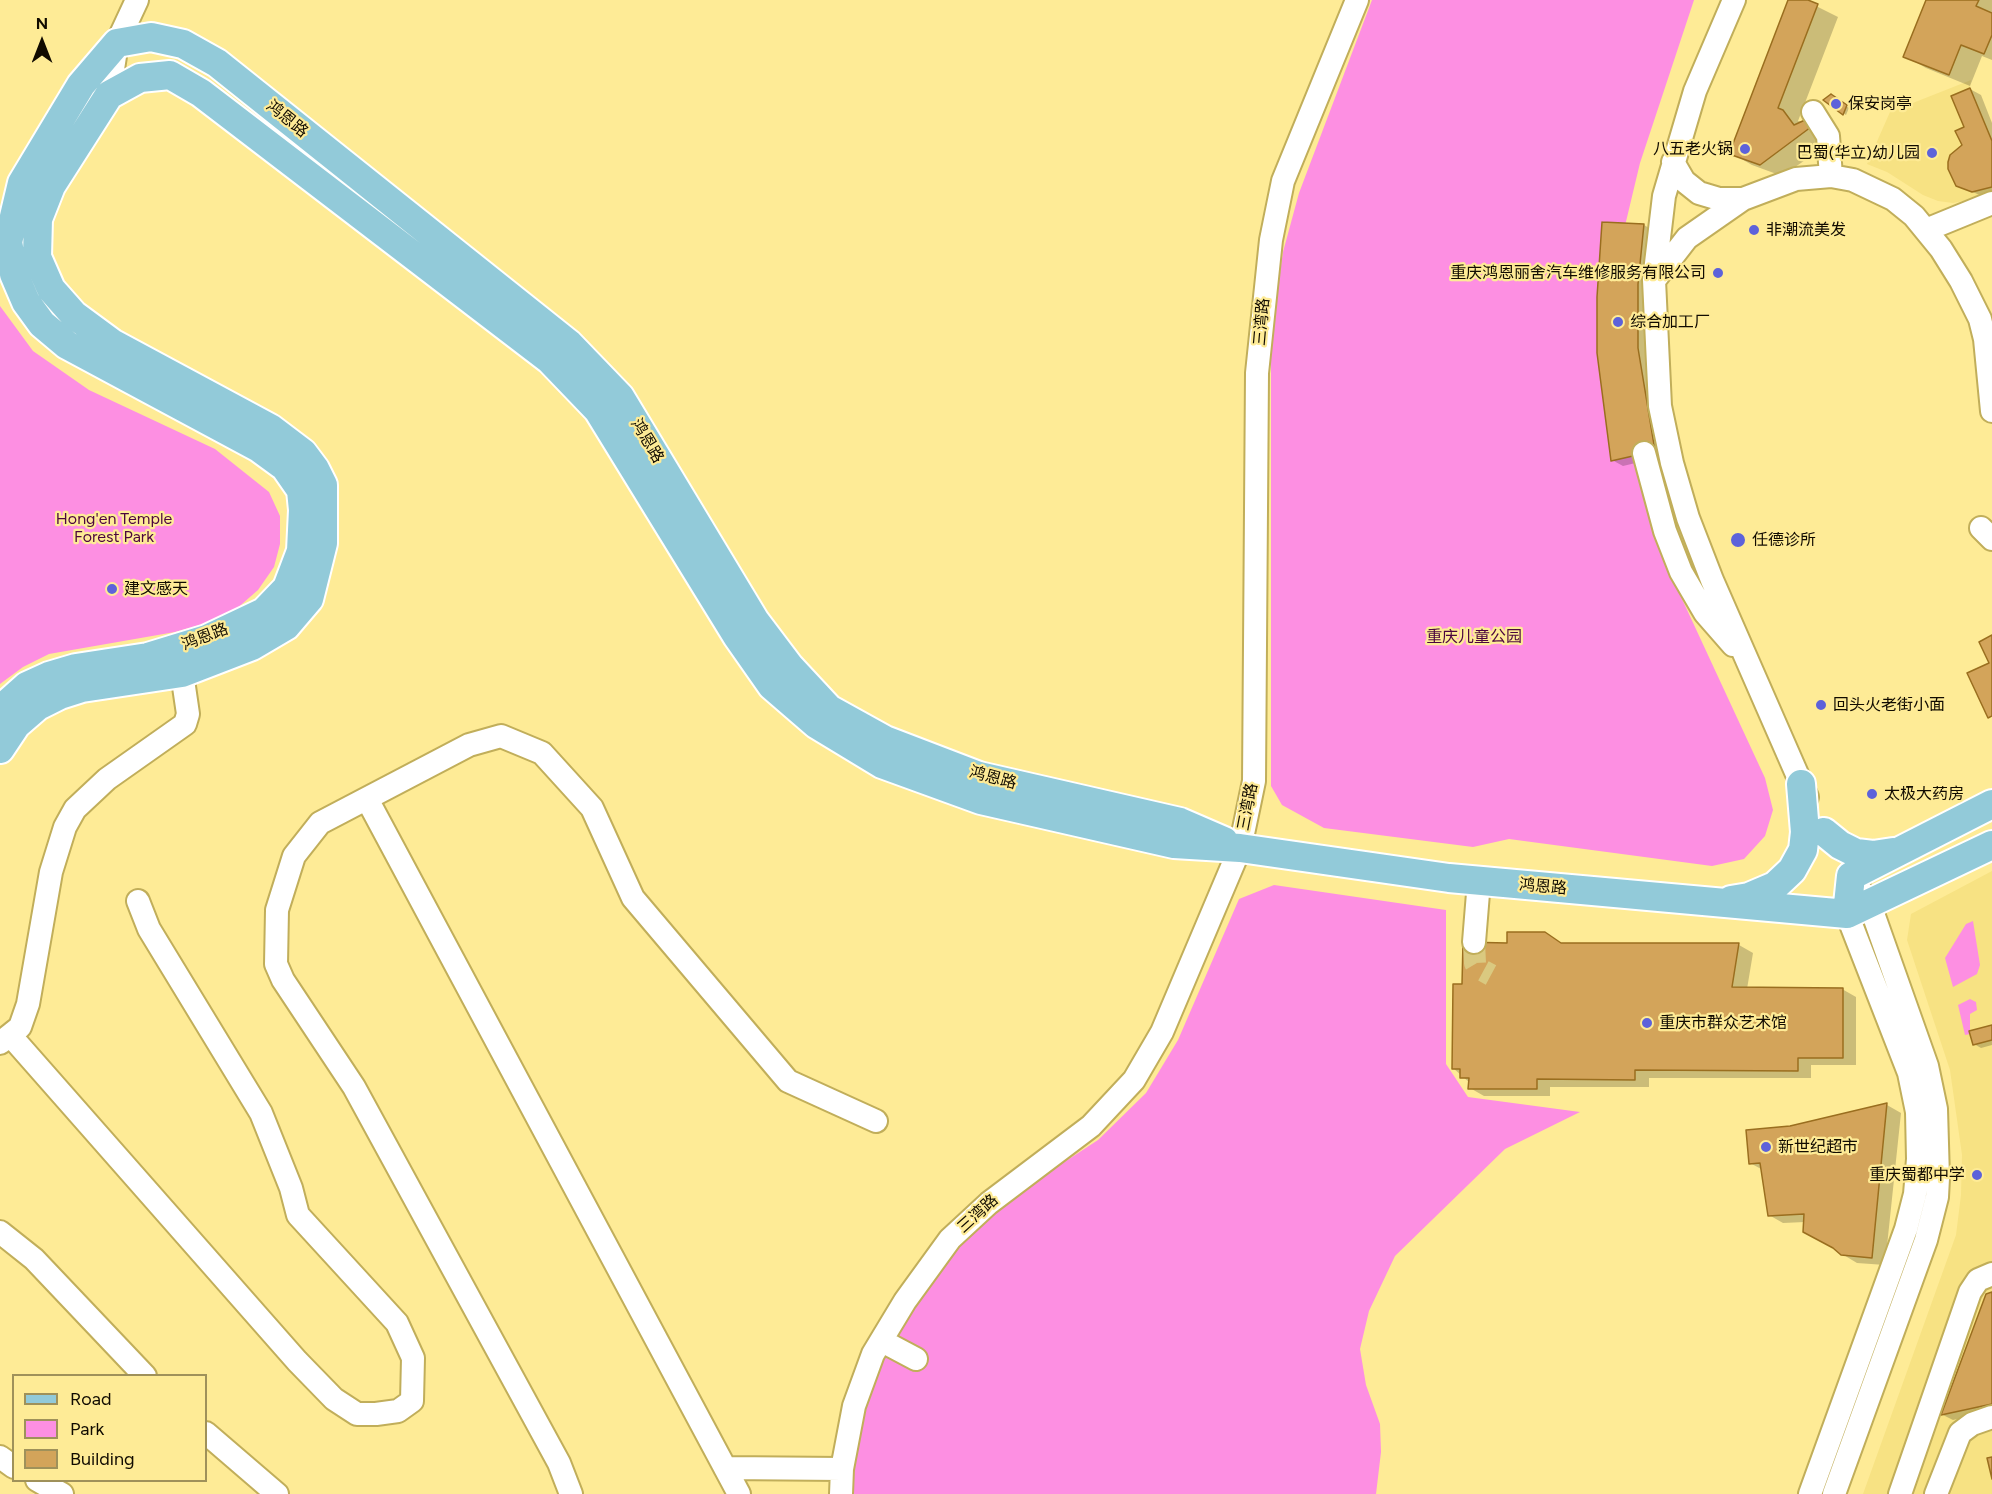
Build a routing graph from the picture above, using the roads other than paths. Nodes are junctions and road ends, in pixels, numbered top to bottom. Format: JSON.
{"nodes":[{"id":1,"x":137,"y":0,"type":"edge"},
{"id":2,"x":1357,"y":0,"type":"edge"},
{"id":3,"x":1734,"y":0,"type":"edge"},
{"id":4,"x":117,"y":43,"type":"junction"},
{"id":5,"x":109,"y":94,"type":"junction"},
{"id":6,"x":1813,"y":112,"type":"dead end"},
{"id":7,"x":1673,"y":162,"type":"junction"},
{"id":8,"x":1831,"y":176,"type":"junction"},
{"id":9,"x":1743,"y":199,"type":"junction"},
{"id":10,"x":1992,"y":203,"type":"edge"},
{"id":11,"x":1926,"y":230,"type":"junction"},
{"id":12,"x":1654,"y":280,"type":"junction"},
{"id":13,"x":1992,"y":411,"type":"edge"},
{"id":14,"x":1644,"y":453,"type":"dead end"},
{"id":15,"x":1748,"y":663,"type":"junction"},
{"id":16,"x":182,"y":673,"type":"junction"},
{"id":17,"x":0,"y":710,"type":"edge"},
{"id":18,"x":0,"y":749,"type":"edge"},
{"id":19,"x":1801,"y":784,"type":"junction"},
{"id":20,"x":367,"y":799,"type":"junction"},
{"id":21,"x":1992,"y":804,"type":"edge"},
{"id":22,"x":1824,"y":832,"type":"junction"},
{"id":23,"x":1992,"y":845,"type":"edge"},
{"id":24,"x":1239,"y":848,"type":"junction"},
{"id":25,"x":1898,"y":851,"type":"junction"},
{"id":26,"x":1851,"y":876,"type":"junction"},
{"id":27,"x":1479,"y":881,"type":"junction"},
{"id":28,"x":138,"y":901,"type":"dead end"},
{"id":29,"x":1709,"y":903,"type":"junction"},
{"id":30,"x":1858,"y":910,"type":"junction"},
{"id":31,"x":1474,"y":942,"type":"tunnel mouth"},
{"id":32,"x":5,"y":1039,"type":"edge"},
{"id":33,"x":876,"y":1121,"type":"dead end"},
{"id":34,"x":0,"y":1232,"type":"edge"},
{"id":35,"x":1992,"y":1274,"type":"edge"},
{"id":36,"x":882,"y":1341,"type":"junction"},
{"id":37,"x":916,"y":1359,"type":"dead end"},
{"id":38,"x":143,"y":1374,"type":"edge"},
{"id":39,"x":1992,"y":1417,"type":"edge"},
{"id":40,"x":207,"y":1434,"type":"edge"},
{"id":41,"x":725,"y":1468,"type":"junction"},
{"id":42,"x":842,"y":1469,"type":"junction"},
{"id":43,"x":41,"y":1482,"type":"edge"},
{"id":44,"x":62,"y":1494,"type":"edge"},
{"id":45,"x":277,"y":1494,"type":"edge"},
{"id":46,"x":571,"y":1494,"type":"edge"},
{"id":47,"x":739,"y":1494,"type":"edge"},
{"id":48,"x":841,"y":1494,"type":"edge"},
{"id":49,"x":1810,"y":1494,"type":"edge"},
{"id":50,"x":1834,"y":1494,"type":"edge"},
{"id":51,"x":1900,"y":1494,"type":"edge"},
{"id":52,"x":1936,"y":1494,"type":"edge"}],
"edges":[{"from":1,"to":4,"type":"street"},
{"from":2,"to":24,"type":"street","name":"三湾路"},
{"from":3,"to":7,"type":"street"},
{"from":4,"to":5,"type":"street"},
{"from":4,"to":17,"type":"main road","name":"鸿恩路"},
{"from":4,"to":24,"type":"main road","name":"鸿恩路"},
{"from":5,"to":16,"type":"main road","name":"鸿恩路"},
{"from":5,"to":24,"type":"main road","name":"鸿恩路"},
{"from":6,"to":8,"type":"street"},
{"from":7,"to":9,"type":"street"},
{"from":7,"to":12,"type":"street"},
{"from":8,"to":9,"type":"street"},
{"from":8,"to":11,"type":"street"},
{"from":9,"to":12,"type":"street"},
{"from":10,"to":11,"type":"street"},
{"from":11,"to":13,"type":"street"},
{"from":12,"to":15,"type":"street"},
{"from":14,"to":15,"type":"street"},
{"from":15,"to":19,"type":"street"},
{"from":16,"to":18,"type":"main road","name":"鸿恩路"},
{"from":16,"to":32,"type":"street"},
{"from":19,"to":22,"type":"street"},
{"from":19,"to":29,"type":"main road"},
{"from":20,"to":33,"type":"street"},
{"from":20,"to":41,"type":"street"},
{"from":20,"to":46,"type":"street"},
{"from":21,"to":25,"type":"main road"},
{"from":22,"to":25,"type":"main road"},
{"from":22,"to":26,"type":"street"},
{"from":23,"to":30,"type":"main road"},
{"from":24,"to":27,"type":"main road","name":"鸿恩路"},
{"from":24,"to":36,"type":"street","name":"三湾路"},
{"from":25,"to":26,"type":"main road"},
{"from":26,"to":30,"type":"main road"},
{"from":27,"to":29,"type":"main road","name":"鸿恩路"},
{"from":27,"to":31,"type":"street"},
{"from":28,"to":32,"type":"street"},
{"from":29,"to":30,"type":"main road","name":"鸿恩路"},
{"from":30,"to":49,"type":"street"},
{"from":30,"to":50,"type":"street"},
{"from":34,"to":38,"type":"street"},
{"from":35,"to":51,"type":"street"},
{"from":36,"to":37,"type":"street"},
{"from":36,"to":42,"type":"street","name":"三湾路"},
{"from":39,"to":52,"type":"street"},
{"from":40,"to":45,"type":"street"},
{"from":41,"to":42,"type":"street"},
{"from":41,"to":47,"type":"street"},
{"from":42,"to":48,"type":"street","name":"三湾路"},
{"from":43,"to":44,"type":"street"}]}
